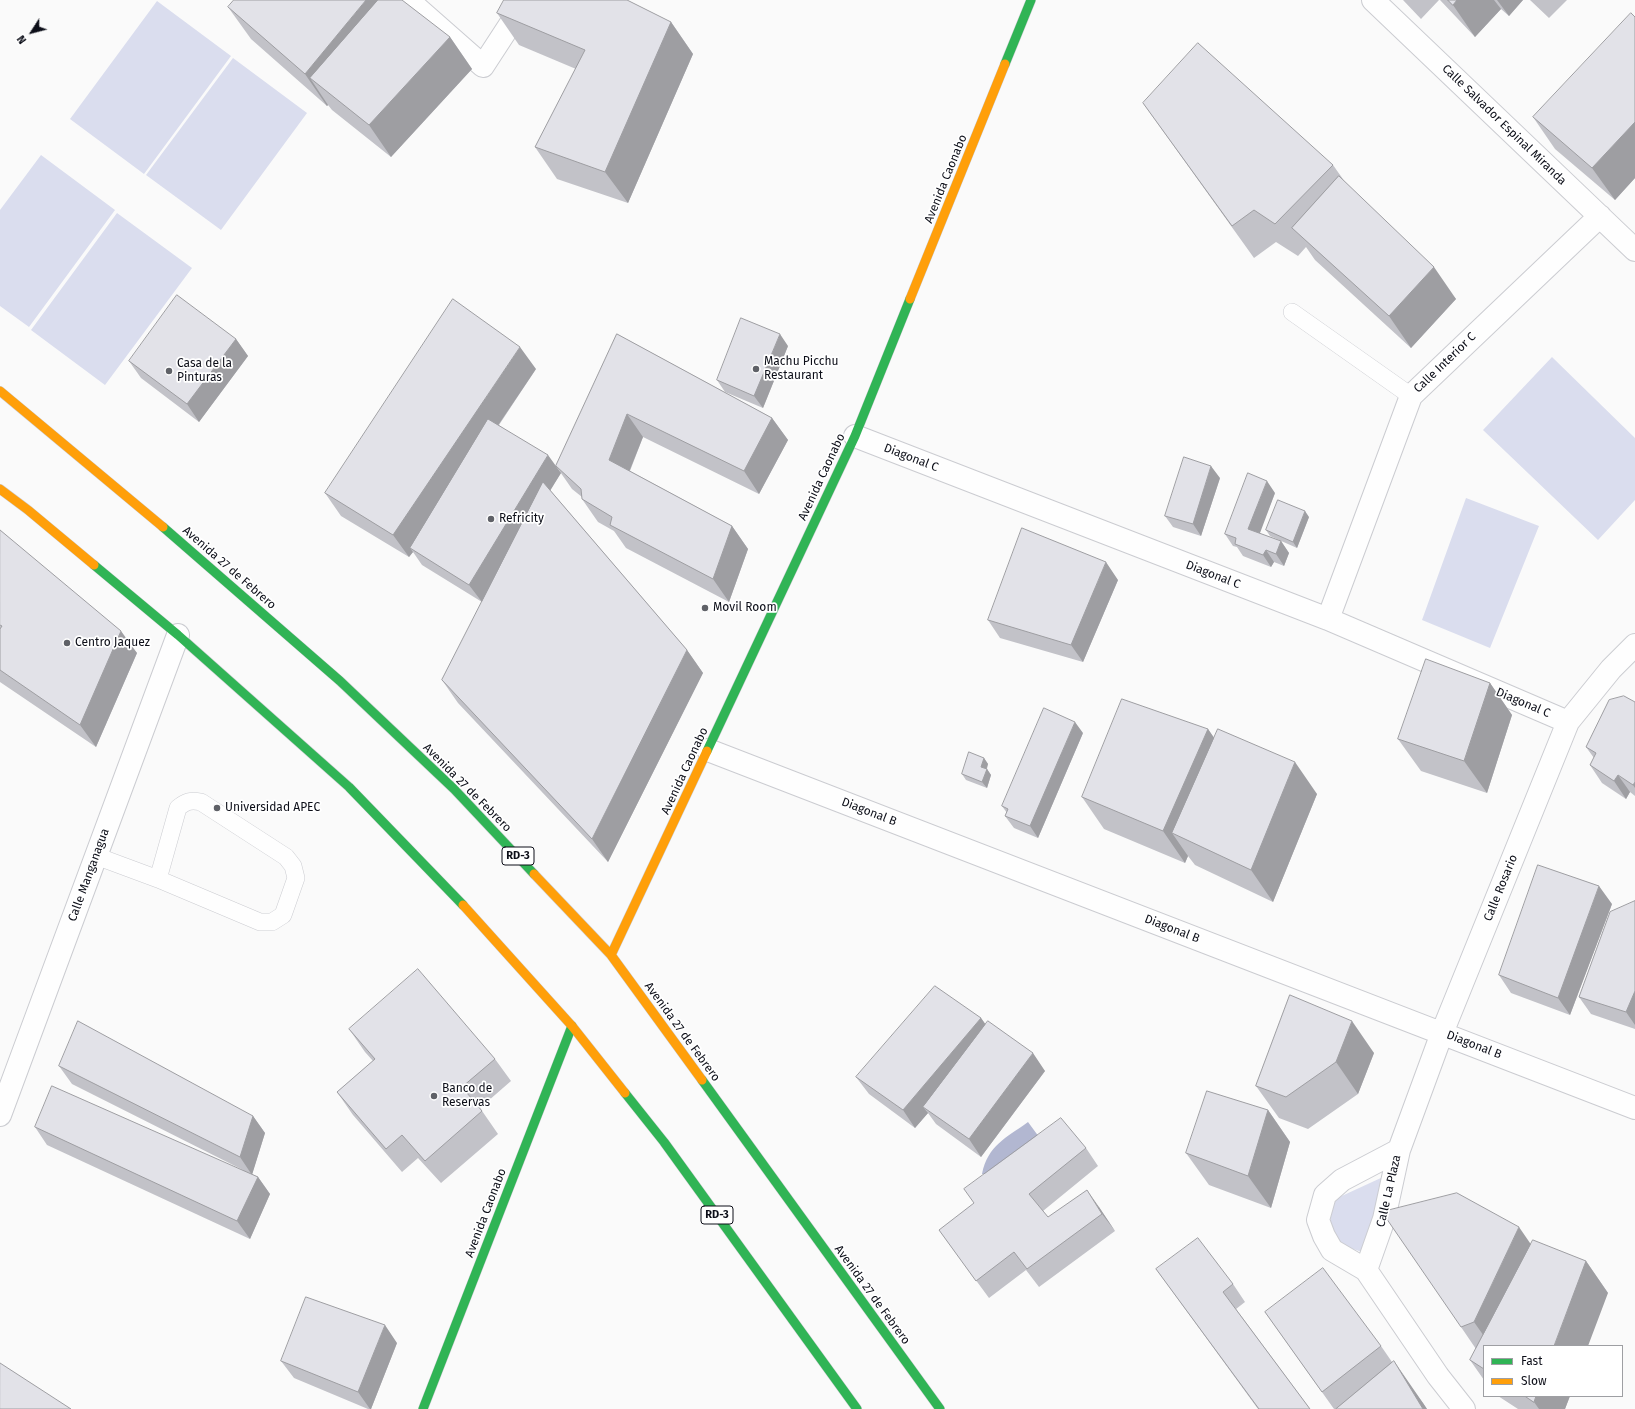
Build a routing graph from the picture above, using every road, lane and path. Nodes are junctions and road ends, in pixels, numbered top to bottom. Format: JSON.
{"nodes":[{"id":1,"x":408,"y":0,"type":"edge"},
{"id":2,"x":526,"y":0,"type":"edge"},
{"id":3,"x":1031,"y":0,"type":"edge"},
{"id":4,"x":1373,"y":0,"type":"edge"},
{"id":5,"x":1600,"y":216,"type":"junction"},
{"id":6,"x":1635,"y":250,"type":"edge"},
{"id":7,"x":1292,"y":312,"type":"dead end"},
{"id":8,"x":0,"y":391,"type":"edge"},
{"id":9,"x":1411,"y":396,"type":"junction"},
{"id":10,"x":854,"y":436,"type":"junction"},
{"id":11,"x":0,"y":489,"type":"edge"},
{"id":12,"x":1328,"y":619,"type":"junction"},
{"id":13,"x":178,"y":635,"type":"junction"},
{"id":14,"x":1635,"y":645,"type":"edge"},
{"id":15,"x":1568,"y":722,"type":"junction"},
{"id":16,"x":708,"y":750,"type":"junction"},
{"id":17,"x":96,"y":856,"type":"junction"},
{"id":18,"x":158,"y":879,"type":"junction"},
{"id":19,"x":612,"y":955,"type":"junction"},
{"id":20,"x":572,"y":1026,"type":"junction"},
{"id":21,"x":1442,"y":1033,"type":"junction"},
{"id":22,"x":1635,"y":1108,"type":"edge"},
{"id":23,"x":0,"y":1115,"type":"edge"},
{"id":24,"x":1399,"y":1150,"type":"junction"},
{"id":25,"x":1366,"y":1270,"type":"junction"},
{"id":26,"x":423,"y":1409,"type":"edge"},
{"id":27,"x":857,"y":1409,"type":"edge"},
{"id":28,"x":940,"y":1409,"type":"edge"},
{"id":29,"x":1464,"y":1409,"type":"edge"}],
"edges":[{"from":1,"to":2,"type":"street"},
{"from":3,"to":10,"type":"main road","name":"Avenida Caonabo"},
{"from":4,"to":5,"type":"street","name":"Calle Salvador Espinal Miranda"},
{"from":5,"to":6,"type":"street","name":"Calle Salvador Espinal Miranda"},
{"from":5,"to":9,"type":"street","name":"Calle Interior C"},
{"from":7,"to":9,"type":"lane"},
{"from":8,"to":19,"type":"main road","name":"Avenida 27 de Febrero","number":"RD-3"},
{"from":9,"to":12,"type":"street","name":"Calle Interior C"},
{"from":10,"to":12,"type":"street","name":"Diagonal C"},
{"from":10,"to":16,"type":"main road","name":"Avenida Caonabo"},
{"from":11,"to":13,"type":"main road","number":"RD-3"},
{"from":12,"to":15,"type":"street","name":"Diagonal C"},
{"from":13,"to":17,"type":"street","name":"Calle Manganagua"},
{"from":13,"to":20,"type":"main road","number":"RD-3"},
{"from":14,"to":15,"type":"street","name":"Calle Rosario"},
{"from":15,"to":21,"type":"street","name":"Calle Rosario"},
{"from":16,"to":19,"type":"main road","name":"Avenida Caonabo"},
{"from":16,"to":21,"type":"street","name":"Diagonal B"},
{"from":17,"to":18,"type":"lane"},
{"from":17,"to":23,"type":"street","name":"Calle Manganagua"},
{"from":18,"to":18,"type":"lane"},
{"from":19,"to":28,"type":"main road","name":"Avenida 27 de Febrero","number":"RD-3"},
{"from":20,"to":26,"type":"main road","name":"Avenida Caonabo"},
{"from":20,"to":27,"type":"main road","number":"RD-3"},
{"from":21,"to":22,"type":"street","name":"Diagonal B"},
{"from":21,"to":24,"type":"street","name":"Calle Rosario"},
{"from":24,"to":25,"type":"street","name":"Calle La Plaza"},
{"from":24,"to":25,"type":"street","name":"Calle La Plaza"},
{"from":25,"to":29,"type":"street","name":"Calle La Plaza"}]}
